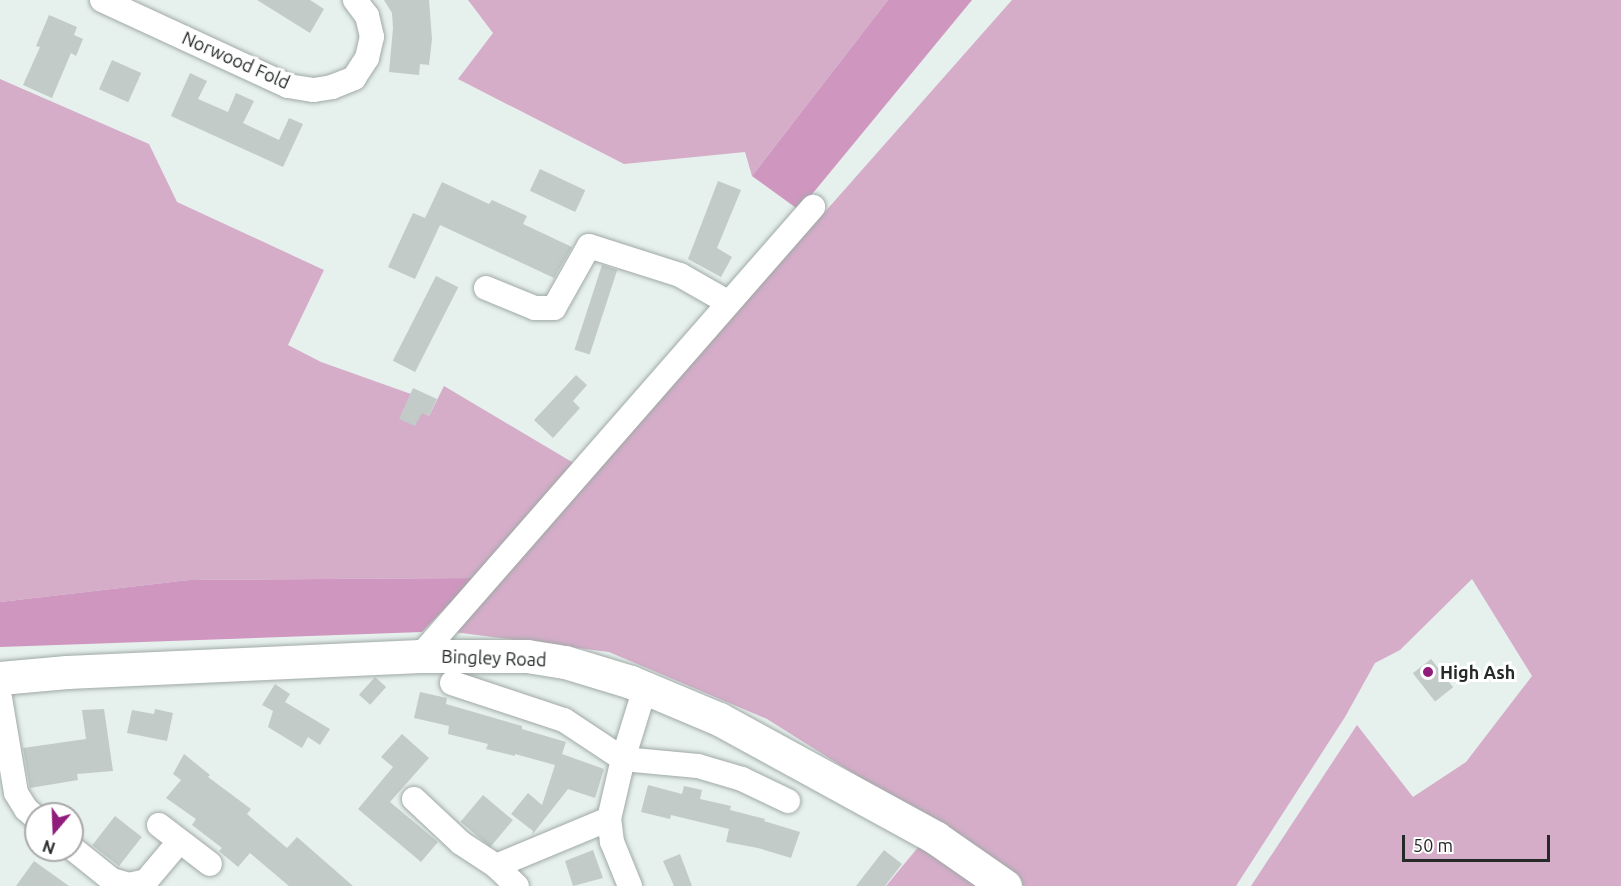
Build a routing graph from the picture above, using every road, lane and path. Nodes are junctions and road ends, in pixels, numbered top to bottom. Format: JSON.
{"nodes":[{"id":1,"x":102,"y":0,"type":"edge"},
{"id":2,"x":356,"y":0,"type":"edge"},
{"id":3,"x":813,"y":207,"type":"dead end"},
{"id":4,"x":486,"y":288,"type":"dead end"},
{"id":5,"x":729,"y":303,"type":"junction"},
{"id":6,"x":420,"y":656,"type":"junction"},
{"id":7,"x":0,"y":678,"type":"edge"},
{"id":8,"x":452,"y":683,"type":"dead end"},
{"id":9,"x":645,"y":688,"type":"junction"},
{"id":10,"x":0,"y":698,"type":"edge"},
{"id":11,"x":623,"y":759,"type":"junction"},
{"id":12,"x":414,"y":799,"type":"dead end"},
{"id":13,"x":788,"y":801,"type":"dead end"},
{"id":14,"x":24,"y":806,"type":"edge"},
{"id":15,"x":609,"y":819,"type":"junction"},
{"id":16,"x":159,"y":825,"type":"dead end"},
{"id":17,"x":179,"y":842,"type":"junction"},
{"id":18,"x":84,"y":858,"type":"edge"},
{"id":19,"x":210,"y":864,"type":"dead end"},
{"id":20,"x":496,"y":866,"type":"junction"},
{"id":21,"x":517,"y":886,"type":"edge"},
{"id":22,"x":630,"y":886,"type":"edge"},
{"id":23,"x":1005,"y":886,"type":"edge"}],
"edges":[{"from":1,"to":2,"type":"street","name":"Norwood Fold"},
{"from":3,"to":5,"type":"street"},
{"from":4,"to":5,"type":"street"},
{"from":5,"to":6,"type":"street"},
{"from":6,"to":7,"type":"street","name":"Bingley Road"},
{"from":6,"to":9,"type":"street","name":"Bingley Road"},
{"from":8,"to":11,"type":"street"},
{"from":9,"to":11,"type":"street"},
{"from":9,"to":23,"type":"street","name":"Bingley Road"},
{"from":10,"to":14,"type":"street"},
{"from":11,"to":13,"type":"street"},
{"from":11,"to":15,"type":"street"},
{"from":12,"to":20,"type":"street"},
{"from":15,"to":20,"type":"street"},
{"from":15,"to":22,"type":"street"},
{"from":16,"to":17,"type":"street"},
{"from":17,"to":18,"type":"street"},
{"from":17,"to":19,"type":"street"},
{"from":20,"to":21,"type":"street"}]}
